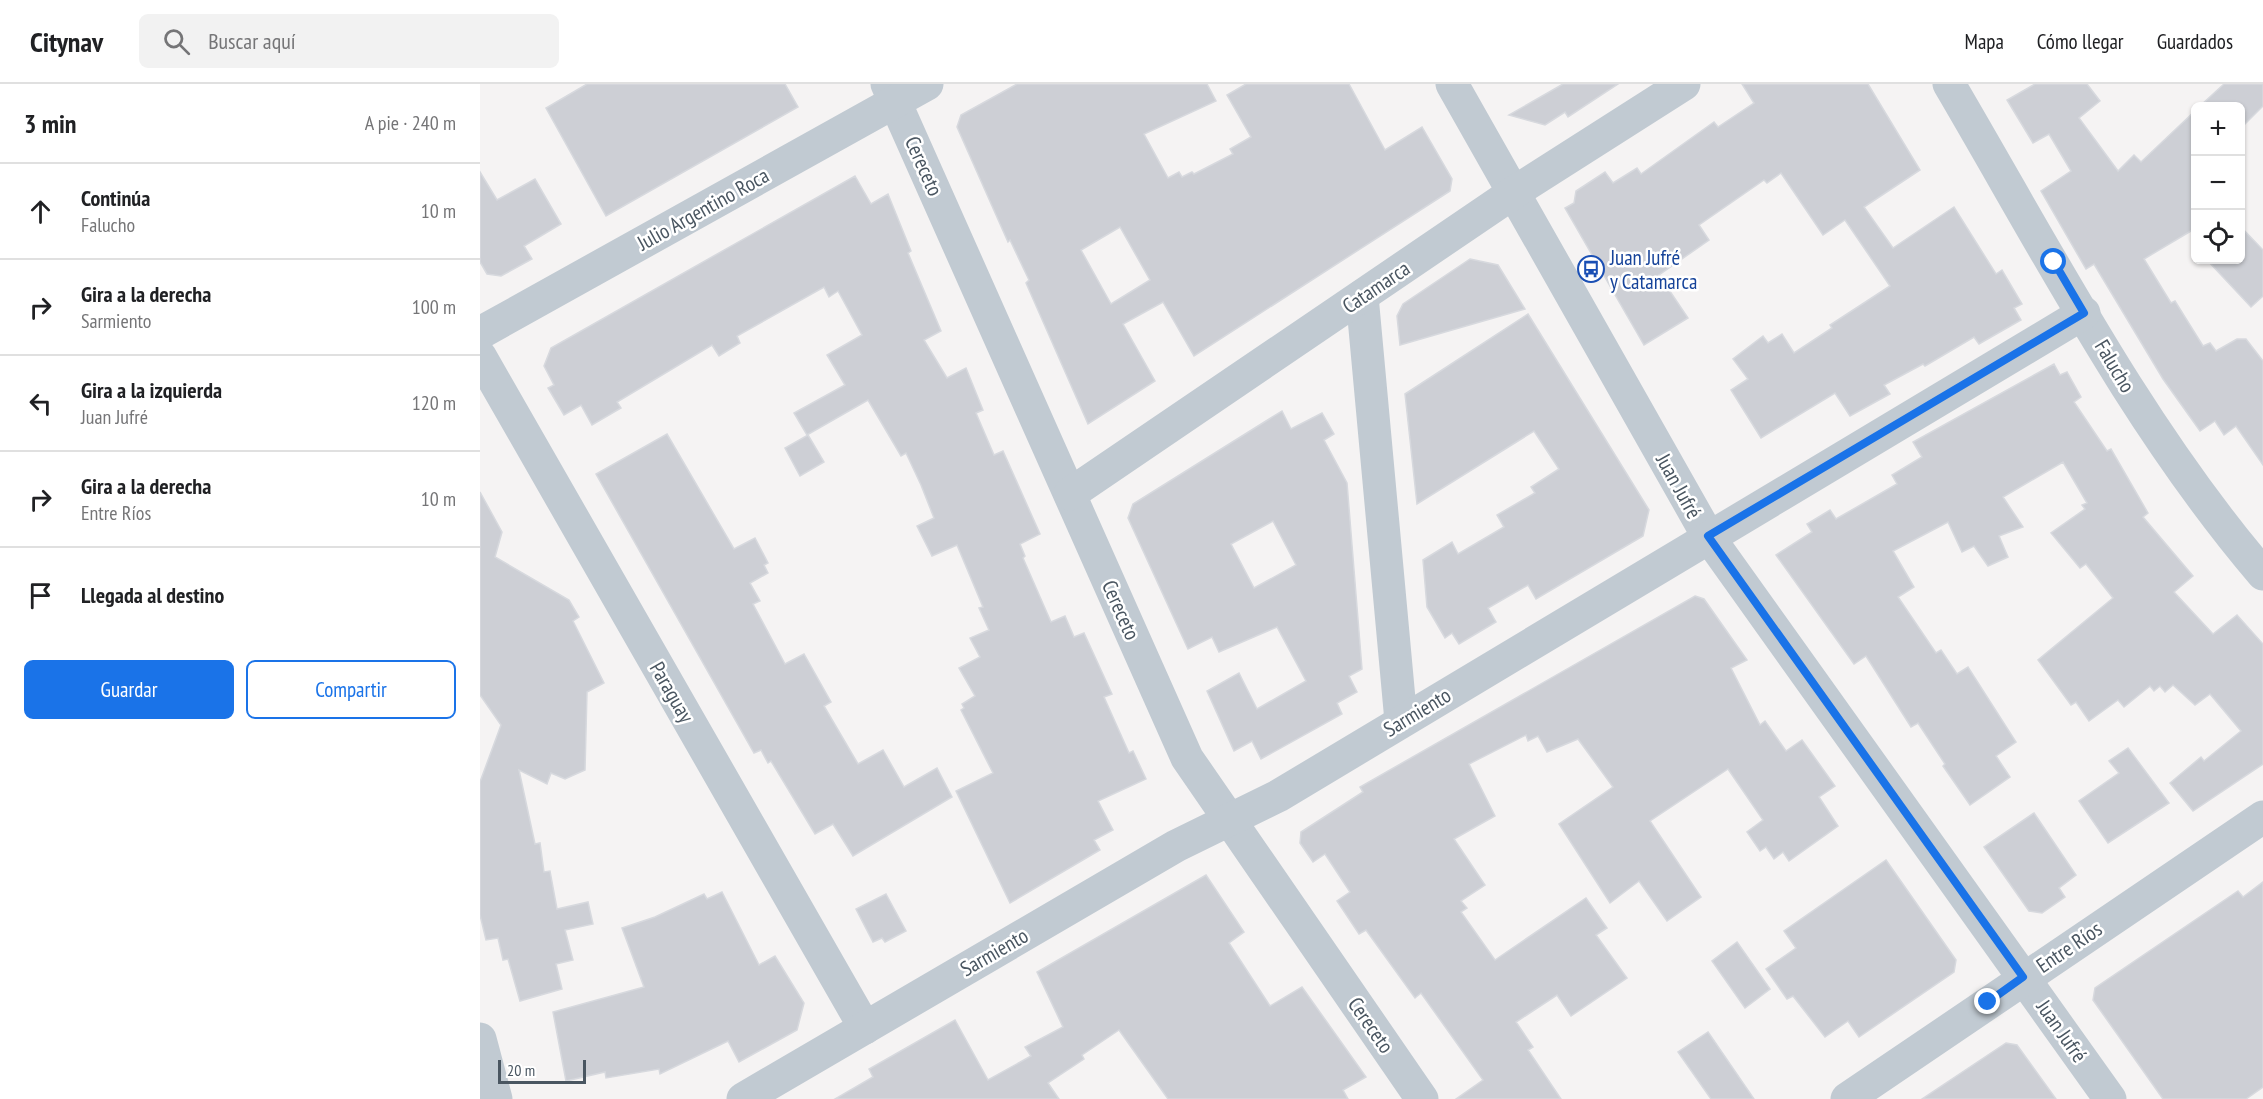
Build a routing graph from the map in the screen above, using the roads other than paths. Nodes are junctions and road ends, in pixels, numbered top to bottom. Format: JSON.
{"nodes":[{"id":1,"x":927,"y":84,"type":"edge"},
{"id":2,"x":1452,"y":84,"type":"edge"},
{"id":3,"x":1684,"y":84,"type":"edge"},
{"id":4,"x":1949,"y":84,"type":"edge"},
{"id":5,"x":891,"y":93,"type":"edge"},
{"id":6,"x":1513,"y":193,"type":"junction"},
{"id":7,"x":1362,"y":296,"type":"junction"},
{"id":8,"x":2084,"y":313,"type":"junction"},
{"id":9,"x":480,"y":333,"type":"edge"},
{"id":10,"x":480,"y":356,"type":"edge"},
{"id":11,"x":1070,"y":494,"type":"junction"},
{"id":12,"x":1708,"y":536,"type":"junction"},
{"id":13,"x":2263,"y":574,"type":"edge"},
{"id":14,"x":1401,"y":722,"type":"junction"},
{"id":15,"x":2263,"y":817,"type":"edge"},
{"id":16,"x":1229,"y":819,"type":"junction"},
{"id":17,"x":2023,"y":977,"type":"junction"},
{"id":18,"x":864,"y":1028,"type":"junction"},
{"id":19,"x":480,"y":1039,"type":"edge"},
{"id":20,"x":496,"y":1099,"type":"edge"},
{"id":21,"x":743,"y":1099,"type":"edge"},
{"id":22,"x":1422,"y":1099,"type":"edge"},
{"id":23,"x":1847,"y":1099,"type":"edge"},
{"id":24,"x":2110,"y":1099,"type":"edge"}],
"edges":[{"from":1,"to":5,"type":"street","name":"Julio Argentino Roca"},
{"from":2,"to":6,"type":"street","name":"Juan Jufré"},
{"from":3,"to":6,"type":"street","name":"Catamarca"},
{"from":4,"to":8,"type":"street","name":"Falucho"},
{"from":5,"to":9,"type":"street","name":"Julio Argentino Roca"},
{"from":5,"to":11,"type":"street","name":"Cereceto"},
{"from":6,"to":7,"type":"street","name":"Catamarca"},
{"from":6,"to":12,"type":"street","name":"Juan Jufré"},
{"from":7,"to":11,"type":"street","name":"Catamarca"},
{"from":7,"to":14,"type":"street"},
{"from":8,"to":12,"type":"street","name":"Sarmiento"},
{"from":8,"to":13,"type":"street","name":"Falucho"},
{"from":10,"to":18,"type":"street","name":"Paraguay"},
{"from":11,"to":16,"type":"street","name":"Cereceto"},
{"from":12,"to":14,"type":"street","name":"Sarmiento"},
{"from":12,"to":17,"type":"street","name":"Juan Jufré"},
{"from":14,"to":16,"type":"street","name":"Sarmiento"},
{"from":15,"to":17,"type":"street","name":"Entre Ríos"},
{"from":16,"to":18,"type":"street","name":"Sarmiento"},
{"from":16,"to":22,"type":"street","name":"Cereceto"},
{"from":17,"to":23,"type":"street","name":"Entre Ríos"},
{"from":17,"to":24,"type":"street","name":"Juan Jufré"},
{"from":18,"to":21,"type":"street","name":"Sarmiento"},
{"from":19,"to":20,"type":"street"}]}
